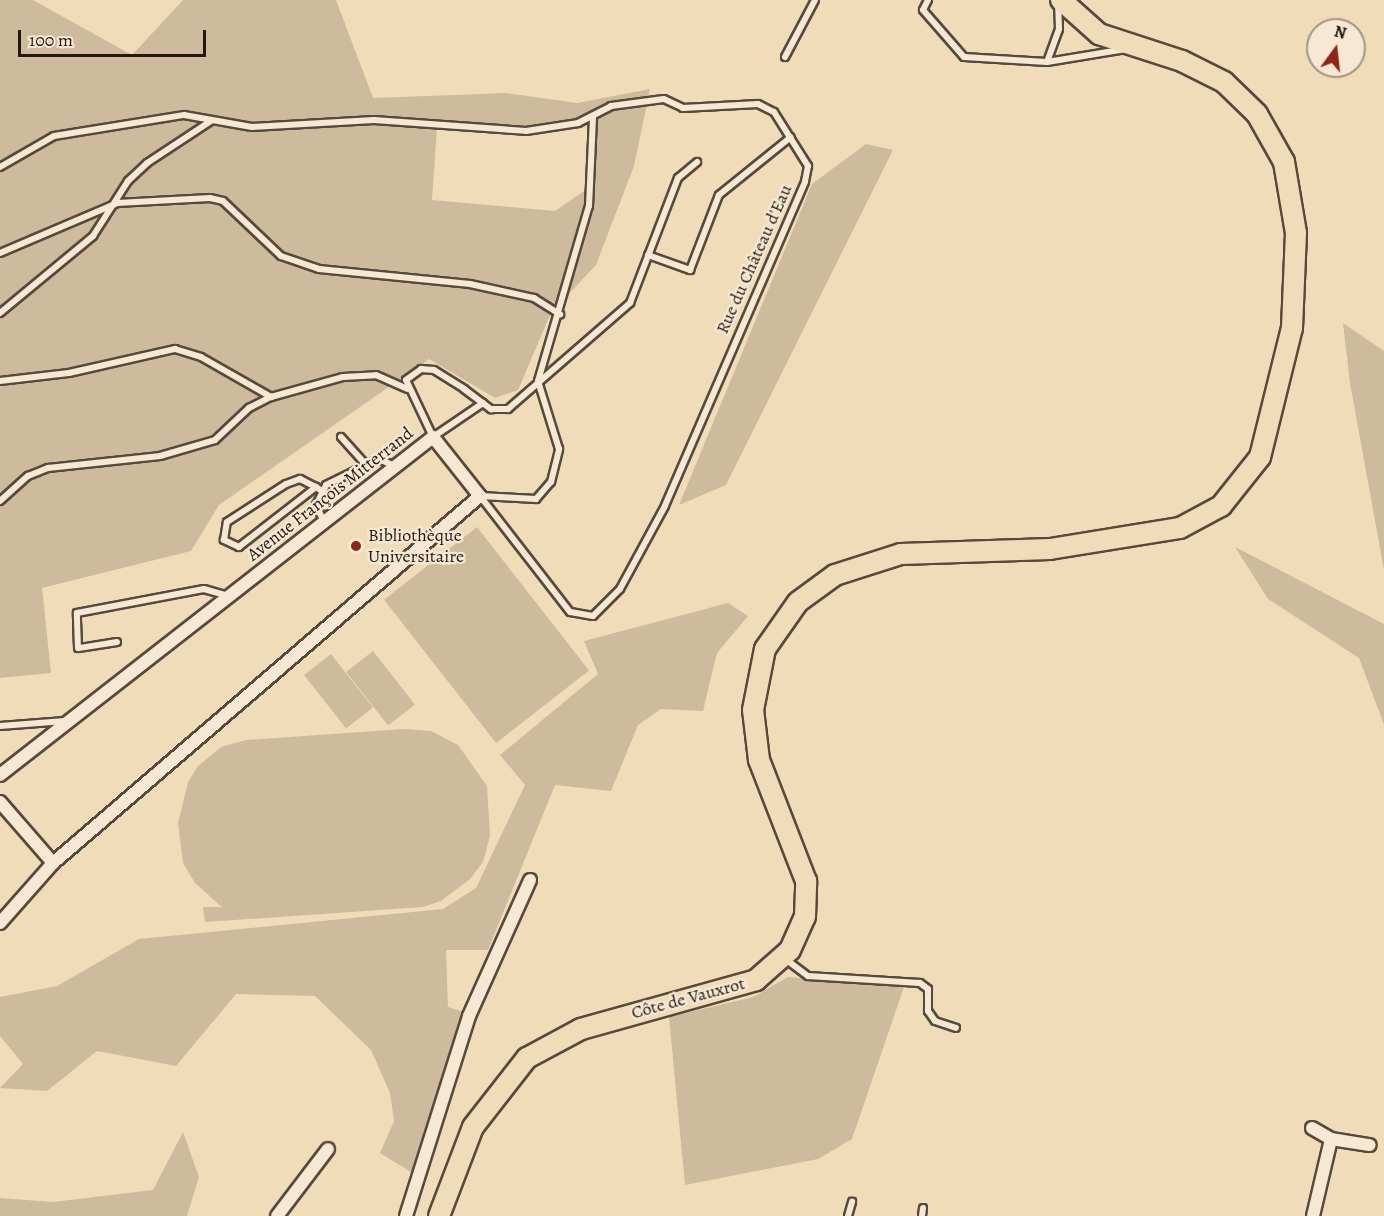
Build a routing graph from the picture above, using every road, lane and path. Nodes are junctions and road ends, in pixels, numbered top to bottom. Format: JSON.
{"nodes":[{"id":1,"x":815,"y":0,"type":"edge"},
{"id":2,"x":928,"y":0,"type":"edge"},
{"id":3,"x":1059,"y":0,"type":"edge"},
{"id":4,"x":1135,"y":48,"type":"junction"},
{"id":5,"x":785,"y":57,"type":"dead end"},
{"id":6,"x":1047,"y":62,"type":"junction"},
{"id":7,"x":593,"y":118,"type":"junction"},
{"id":8,"x":211,"y":121,"type":"junction"},
{"id":9,"x":791,"y":137,"type":"junction"},
{"id":10,"x":697,"y":162,"type":"dead end"},
{"id":11,"x":0,"y":167,"type":"edge"},
{"id":12,"x":117,"y":203,"type":"junction"},
{"id":13,"x":0,"y":253,"type":"edge"},
{"id":14,"x":648,"y":255,"type":"junction"},
{"id":15,"x":0,"y":313,"type":"edge"},
{"id":16,"x":560,"y":314,"type":"junction"},
{"id":17,"x":0,"y":381,"type":"edge"},
{"id":18,"x":538,"y":381,"type":"junction"},
{"id":19,"x":407,"y":389,"type":"junction"},
{"id":20,"x":271,"y":397,"type":"junction"},
{"id":21,"x":483,"y":403,"type":"junction"},
{"id":22,"x":340,"y":437,"type":"dead end"},
{"id":23,"x":434,"y":437,"type":"junction"},
{"id":24,"x":365,"y":464,"type":"junction"},
{"id":25,"x":395,"y":467,"type":"junction"},
{"id":26,"x":319,"y":489,"type":"junction"},
{"id":27,"x":480,"y":496,"type":"junction"},
{"id":28,"x":0,"y":501,"type":"edge"},
{"id":29,"x":324,"y":522,"type":"junction"},
{"id":30,"x":228,"y":597,"type":"junction"},
{"id":31,"x":117,"y":642,"type":"dead end"},
{"id":32,"x":69,"y":721,"type":"junction"},
{"id":33,"x":0,"y":726,"type":"edge"},
{"id":34,"x":0,"y":775,"type":"edge"},
{"id":35,"x":0,"y":802,"type":"edge"},
{"id":36,"x":52,"y":863,"type":"junction"},
{"id":37,"x":530,"y":880,"type":"dead end"},
{"id":38,"x":0,"y":923,"type":"edge"},
{"id":39,"x":784,"y":958,"type":"junction"},
{"id":40,"x":956,"y":1028,"type":"dead end"},
{"id":41,"x":1312,"y":1128,"type":"dead end"},
{"id":42,"x":1331,"y":1139,"type":"junction"},
{"id":43,"x":1370,"y":1145,"type":"dead end"},
{"id":44,"x":328,"y":1149,"type":"dead end"},
{"id":45,"x":852,"y":1202,"type":"dead end"},
{"id":46,"x":923,"y":1208,"type":"dead end"},
{"id":47,"x":277,"y":1216,"type":"edge"},
{"id":48,"x":406,"y":1216,"type":"edge"},
{"id":49,"x":439,"y":1216,"type":"edge"},
{"id":50,"x":848,"y":1216,"type":"edge"},
{"id":51,"x":922,"y":1216,"type":"edge"},
{"id":52,"x":1313,"y":1216,"type":"edge"}],
"edges":[{"from":1,"to":5,"type":"lane"},
{"from":2,"to":6,"type":"lane"},
{"from":3,"to":4,"type":"main road"},
{"from":3,"to":6,"type":"lane"},
{"from":4,"to":6,"type":"lane"},
{"from":4,"to":39,"type":"main road","name":"Côte de Vauxrot"},
{"from":7,"to":8,"type":"lane","name":"Rue du Château d'Eau"},
{"from":7,"to":9,"type":"lane","name":"Rue du Château d'Eau"},
{"from":7,"to":16,"type":"lane"},
{"from":8,"to":11,"type":"lane","name":"Rue du Château d'Eau"},
{"from":8,"to":12,"type":"lane"},
{"from":9,"to":14,"type":"lane"},
{"from":9,"to":27,"type":"lane","name":"Rue du Château d'Eau"},
{"from":10,"to":14,"type":"lane"},
{"from":12,"to":13,"type":"lane"},
{"from":12,"to":15,"type":"lane"},
{"from":12,"to":16,"type":"lane"},
{"from":14,"to":18,"type":"lane"},
{"from":16,"to":18,"type":"lane"},
{"from":17,"to":20,"type":"lane"},
{"from":18,"to":21,"type":"lane"},
{"from":18,"to":27,"type":"lane"},
{"from":19,"to":20,"type":"lane"},
{"from":19,"to":21,"type":"lane"},
{"from":19,"to":23,"type":"lane"},
{"from":20,"to":28,"type":"lane"},
{"from":21,"to":23,"type":"lane"},
{"from":22,"to":24,"type":"lane"},
{"from":23,"to":25,"type":"street","name":"Avenue François Mitterrand"},
{"from":23,"to":27,"type":"street","name":"Avenue François Mitterrand"},
{"from":24,"to":25,"type":"lane"},
{"from":24,"to":26,"type":"lane"},
{"from":25,"to":29,"type":"street","name":"Avenue François Mitterrand"},
{"from":26,"to":26,"type":"lane"},
{"from":26,"to":29,"type":"lane"},
{"from":27,"to":36,"type":"street"},
{"from":29,"to":30,"type":"street","name":"Avenue François Mitterrand"},
{"from":30,"to":31,"type":"lane"},
{"from":30,"to":32,"type":"street","name":"Avenue François Mitterrand"},
{"from":32,"to":33,"type":"lane"},
{"from":32,"to":34,"type":"street","name":"Avenue François Mitterrand"},
{"from":35,"to":36,"type":"street"},
{"from":36,"to":38,"type":"street"},
{"from":37,"to":48,"type":"street"},
{"from":39,"to":40,"type":"lane"},
{"from":39,"to":49,"type":"main road","name":"Côte de Vauxrot"},
{"from":41,"to":42,"type":"street"},
{"from":42,"to":43,"type":"street"},
{"from":42,"to":52,"type":"street"},
{"from":44,"to":47,"type":"street"},
{"from":45,"to":50,"type":"lane"},
{"from":46,"to":51,"type":"lane"}]}
